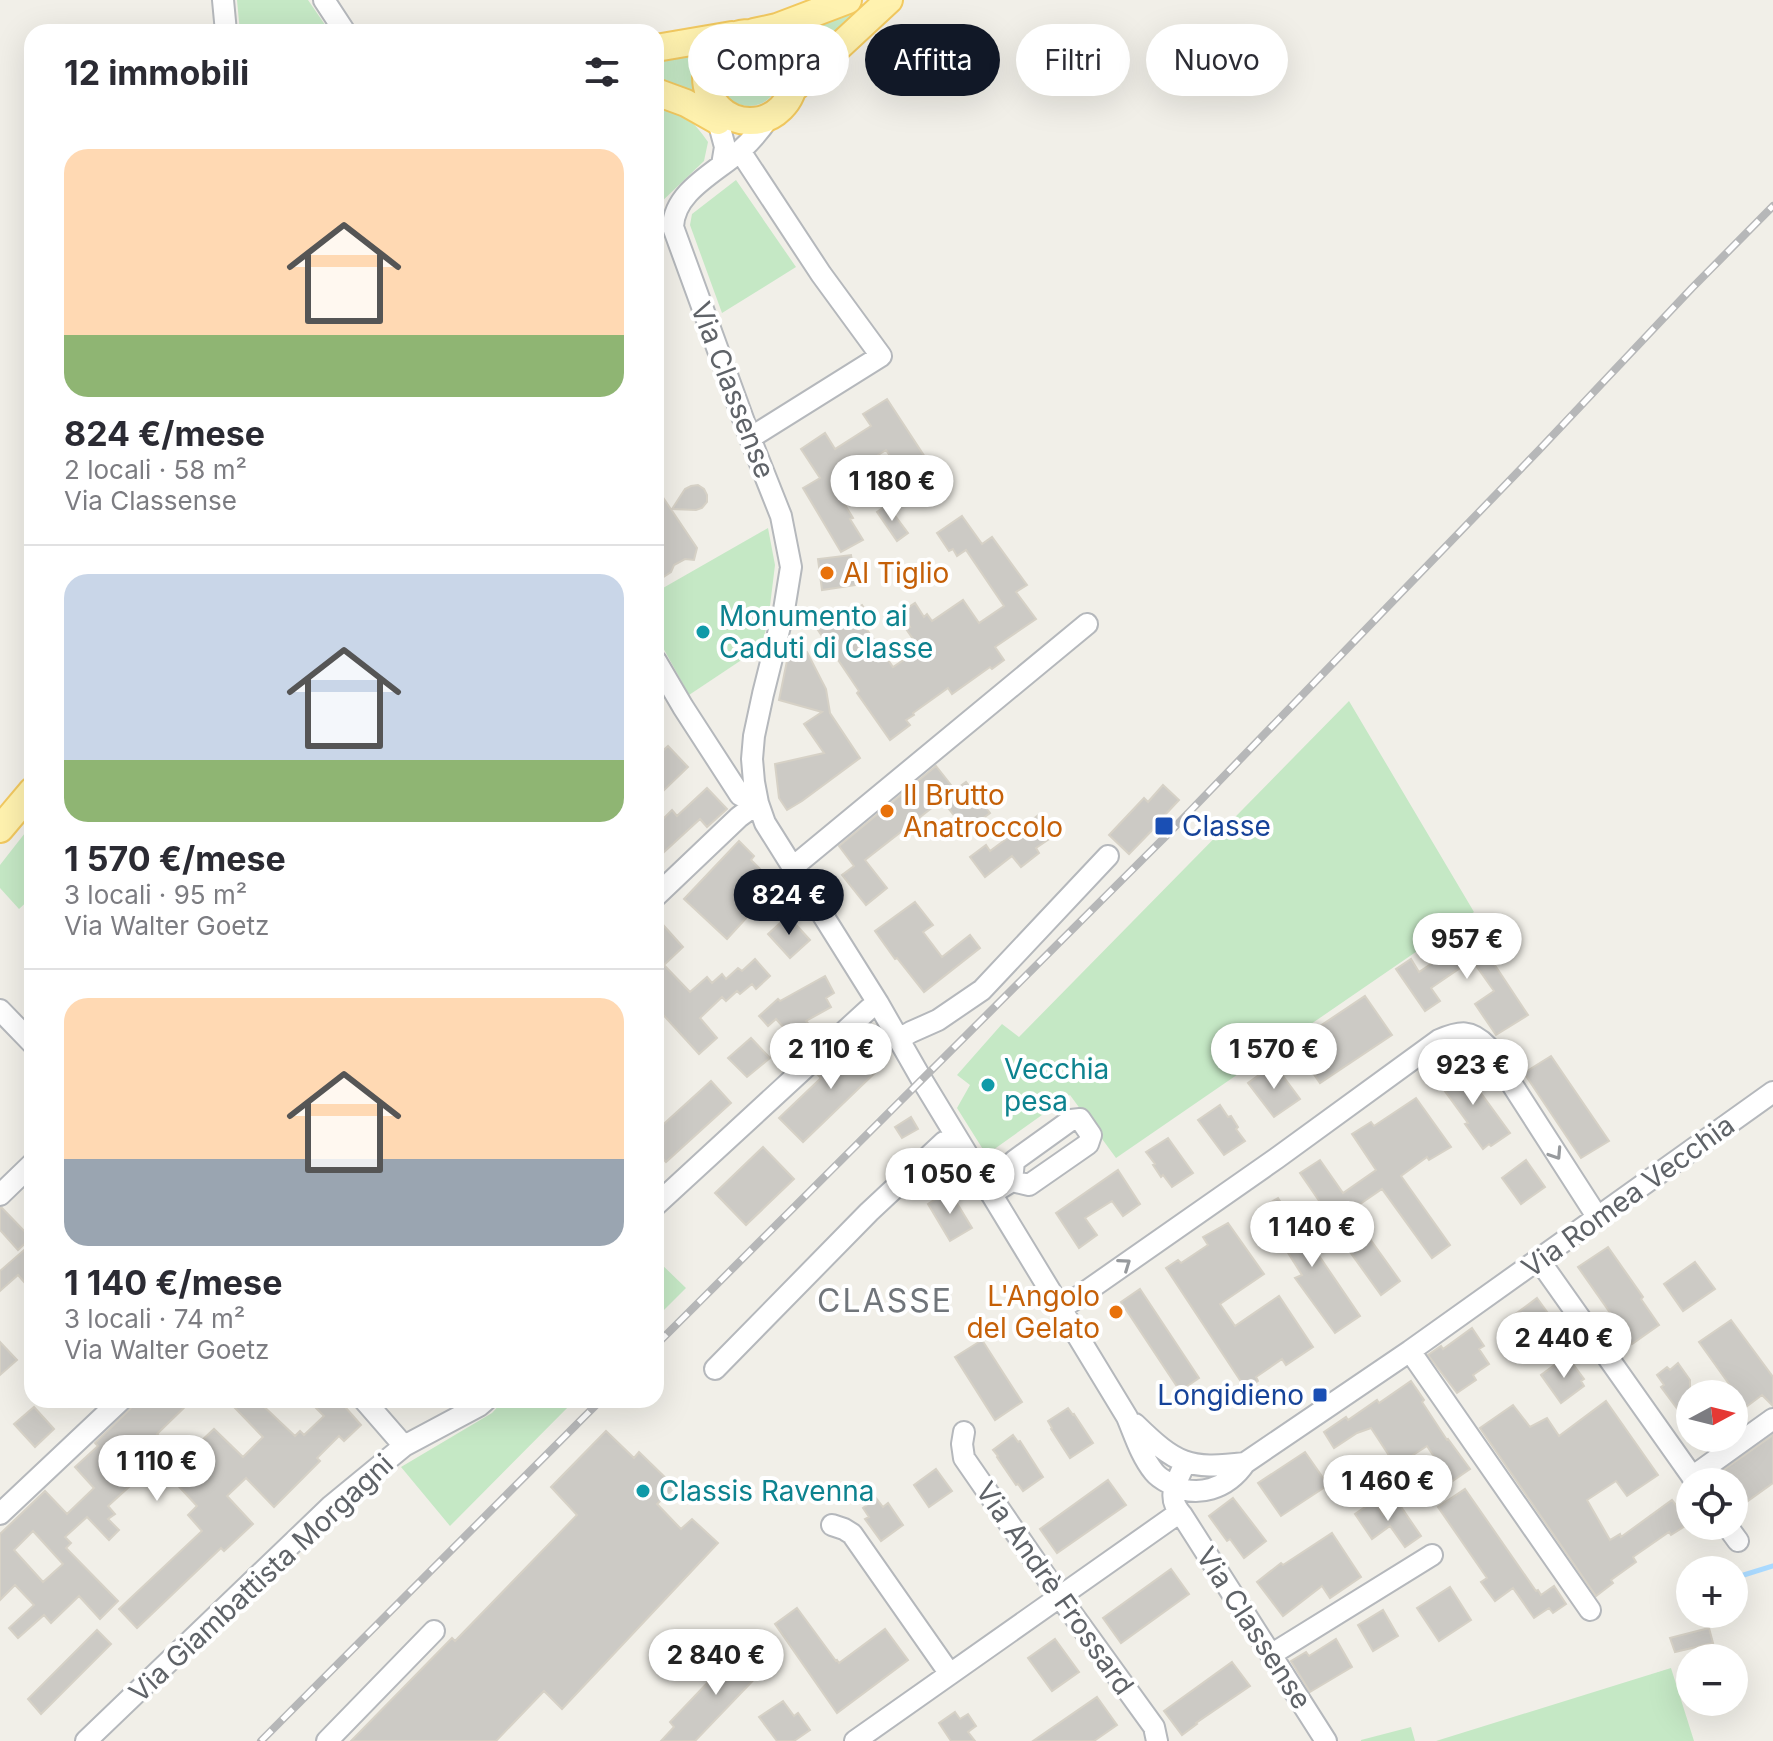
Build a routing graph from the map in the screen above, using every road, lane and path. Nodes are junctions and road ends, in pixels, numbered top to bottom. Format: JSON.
{"nodes":[{"id":1,"x":223,"y":0,"type":"edge"},
{"id":2,"x":324,"y":0,"type":"edge"},
{"id":3,"x":848,"y":0,"type":"edge"},
{"id":4,"x":889,"y":0,"type":"edge"},
{"id":5,"x":225,"y":24,"type":"edge"},
{"id":6,"x":340,"y":24,"type":"edge"},
{"id":7,"x":785,"y":24,"type":"edge"},
{"id":8,"x":849,"y":37,"type":"edge"},
{"id":9,"x":688,"y":43,"type":"edge"},
{"id":10,"x":664,"y":47,"type":"edge"},
{"id":11,"x":664,"y":95,"type":"edge"},
{"id":12,"x":711,"y":96,"type":"edge"},
{"id":13,"x":788,"y":96,"type":"edge"},
{"id":14,"x":720,"y":117,"type":"junction"},
{"id":15,"x":769,"y":117,"type":"junction"},
{"id":16,"x":740,"y":151,"type":"junction"},
{"id":17,"x":722,"y":165,"type":"junction"},
{"id":18,"x":750,"y":438,"type":"junction"},
{"id":19,"x":1087,"y":624,"type":"dead end"},
{"id":20,"x":664,"y":675,"type":"edge"},
{"id":21,"x":754,"y":736,"type":"junction"},
{"id":22,"x":716,"y":758,"type":"junction"},
{"id":23,"x":24,"y":800,"type":"edge"},
{"id":24,"x":758,"y":803,"type":"junction"},
{"id":25,"x":0,"y":829,"type":"edge"},
{"id":26,"x":1108,"y":856,"type":"dead end"},
{"id":27,"x":793,"y":867,"type":"junction"},
{"id":28,"x":664,"y":888,"type":"edge"},
{"id":29,"x":878,"y":1003,"type":"junction"},
{"id":30,"x":0,"y":1010,"type":"edge"},
{"id":31,"x":24,"y":1035,"type":"edge"},
{"id":32,"x":899,"y":1039,"type":"junction"},
{"id":33,"x":1773,"y":1092,"type":"edge"},
{"id":34,"x":944,"y":1142,"type":"dead end"},
{"id":35,"x":24,"y":1172,"type":"edge"},
{"id":36,"x":1012,"y":1181,"type":"dead end"},
{"id":37,"x":991,"y":1194,"type":"junction"},
{"id":38,"x":0,"y":1195,"type":"edge"},
{"id":39,"x":664,"y":1198,"type":"edge"},
{"id":40,"x":1598,"y":1218,"type":"junction"},
{"id":41,"x":1539,"y":1260,"type":"junction"},
{"id":42,"x":1061,"y":1309,"type":"junction"},
{"id":43,"x":1410,"y":1351,"type":"junction"},
{"id":44,"x":715,"y":1369,"type":"dead end"},
{"id":45,"x":113,"y":1408,"type":"edge"},
{"id":46,"x":371,"y":1408,"type":"edge"},
{"id":47,"x":475,"y":1408,"type":"edge"},
{"id":48,"x":1127,"y":1417,"type":"junction"},
{"id":49,"x":1773,"y":1419,"type":"edge"},
{"id":50,"x":964,"y":1432,"type":"dead end"},
{"id":51,"x":404,"y":1446,"type":"junction"},
{"id":52,"x":1245,"y":1463,"type":"junction"},
{"id":53,"x":1192,"y":1464,"type":"junction"},
{"id":54,"x":1686,"y":1468,"type":"edge"},
{"id":55,"x":1708,"y":1468,"type":"edge"},
{"id":56,"x":1185,"y":1489,"type":"junction"},
{"id":57,"x":0,"y":1514,"type":"edge"},
{"id":58,"x":1182,"y":1515,"type":"junction"},
{"id":59,"x":832,"y":1525,"type":"dead end"},
{"id":60,"x":1432,"y":1555,"type":"dead end"},
{"id":61,"x":1060,"y":1597,"type":"junction"},
{"id":62,"x":1590,"y":1610,"type":"dead end"},
{"id":63,"x":434,"y":1631,"type":"dead end"},
{"id":64,"x":1272,"y":1654,"type":"junction"},
{"id":65,"x":950,"y":1674,"type":"junction"},
{"id":66,"x":86,"y":1741,"type":"edge"},
{"id":67,"x":327,"y":1741,"type":"edge"},
{"id":68,"x":855,"y":1741,"type":"edge"},
{"id":69,"x":1157,"y":1741,"type":"edge"},
{"id":70,"x":1326,"y":1741,"type":"edge"}],
"edges":[{"from":1,"to":5,"type":"street"},
{"from":2,"to":6,"type":"street"},
{"from":3,"to":7,"type":"main road"},
{"from":4,"to":8,"type":"main road"},
{"from":9,"to":10,"type":"main road"},
{"from":11,"to":14,"type":"main road"},
{"from":12,"to":14,"type":"main road"},
{"from":13,"to":15,"type":"main road"},
{"from":14,"to":15,"type":"main road"},
{"from":14,"to":17,"type":"street"},
{"from":15,"to":16,"type":"street","name":"Via Classense"},
{"from":16,"to":17,"type":"street","name":"Via Classense"},
{"from":16,"to":18,"type":"street"},
{"from":17,"to":18,"type":"street","name":"Via Classense"},
{"from":18,"to":21,"type":"street","name":"Via Classense"},
{"from":19,"to":27,"type":"street"},
{"from":20,"to":22,"type":"street"},
{"from":21,"to":22,"type":"street"},
{"from":21,"to":24,"type":"street","name":"Via Classense"},
{"from":22,"to":24,"type":"street"},
{"from":23,"to":25,"type":"main road"},
{"from":24,"to":27,"type":"street","name":"Via Classense"},
{"from":24,"to":28,"type":"street"},
{"from":26,"to":32,"type":"street"},
{"from":27,"to":29,"type":"street","name":"Via Classense"},
{"from":29,"to":32,"type":"street","name":"Via Classense"},
{"from":29,"to":39,"type":"street"},
{"from":30,"to":31,"type":"street"},
{"from":32,"to":37,"type":"street","name":"Via Classense"},
{"from":33,"to":40,"type":"street","name":"Via Romea Vecchia"},
{"from":34,"to":44,"type":"street"},
{"from":35,"to":38,"type":"street"},
{"from":36,"to":37,"type":"street"},
{"from":37,"to":42,"type":"street","name":"Via Classense"},
{"from":40,"to":41,"type":"street","name":"Via Romea Vecchia"},
{"from":42,"to":40,"type":"street","one_way":true},
{"from":41,"to":43,"type":"street","name":"Via Romea Vecchia"},
{"from":41,"to":54,"type":"street"},
{"from":42,"to":48,"type":"street","name":"Via Classense"},
{"from":43,"to":52,"type":"street","name":"Via Romea Vecchia"},
{"from":43,"to":62,"type":"street"},
{"from":45,"to":57,"type":"street"},
{"from":46,"to":51,"type":"street"},
{"from":47,"to":51,"type":"street","name":"Via Giambattista Morgagni"},
{"from":48,"to":53,"type":"street","name":"Via Classense"},
{"from":48,"to":56,"type":"street","name":"Via Classense"},
{"from":49,"to":55,"type":"street"},
{"from":50,"to":61,"type":"street","name":"Via Andrè Frossard"},
{"from":51,"to":66,"type":"street","name":"Via Giambattista Morgagni"},
{"from":52,"to":53,"type":"street","name":"Via Romea Vecchia"},
{"from":52,"to":56,"type":"street","name":"Via Romea Vecchia"},
{"from":53,"to":56,"type":"street","name":"Via Classense"},
{"from":56,"to":58,"type":"street","name":"Via Classense"},
{"from":58,"to":61,"type":"street"},
{"from":58,"to":64,"type":"street","name":"Via Classense"},
{"from":59,"to":65,"type":"street"},
{"from":60,"to":64,"type":"street"},
{"from":61,"to":65,"type":"street"},
{"from":61,"to":69,"type":"street","name":"Via Andrè Frossard"},
{"from":63,"to":67,"type":"street"},
{"from":64,"to":70,"type":"street","name":"Via Classense"},
{"from":65,"to":68,"type":"street"}]}
